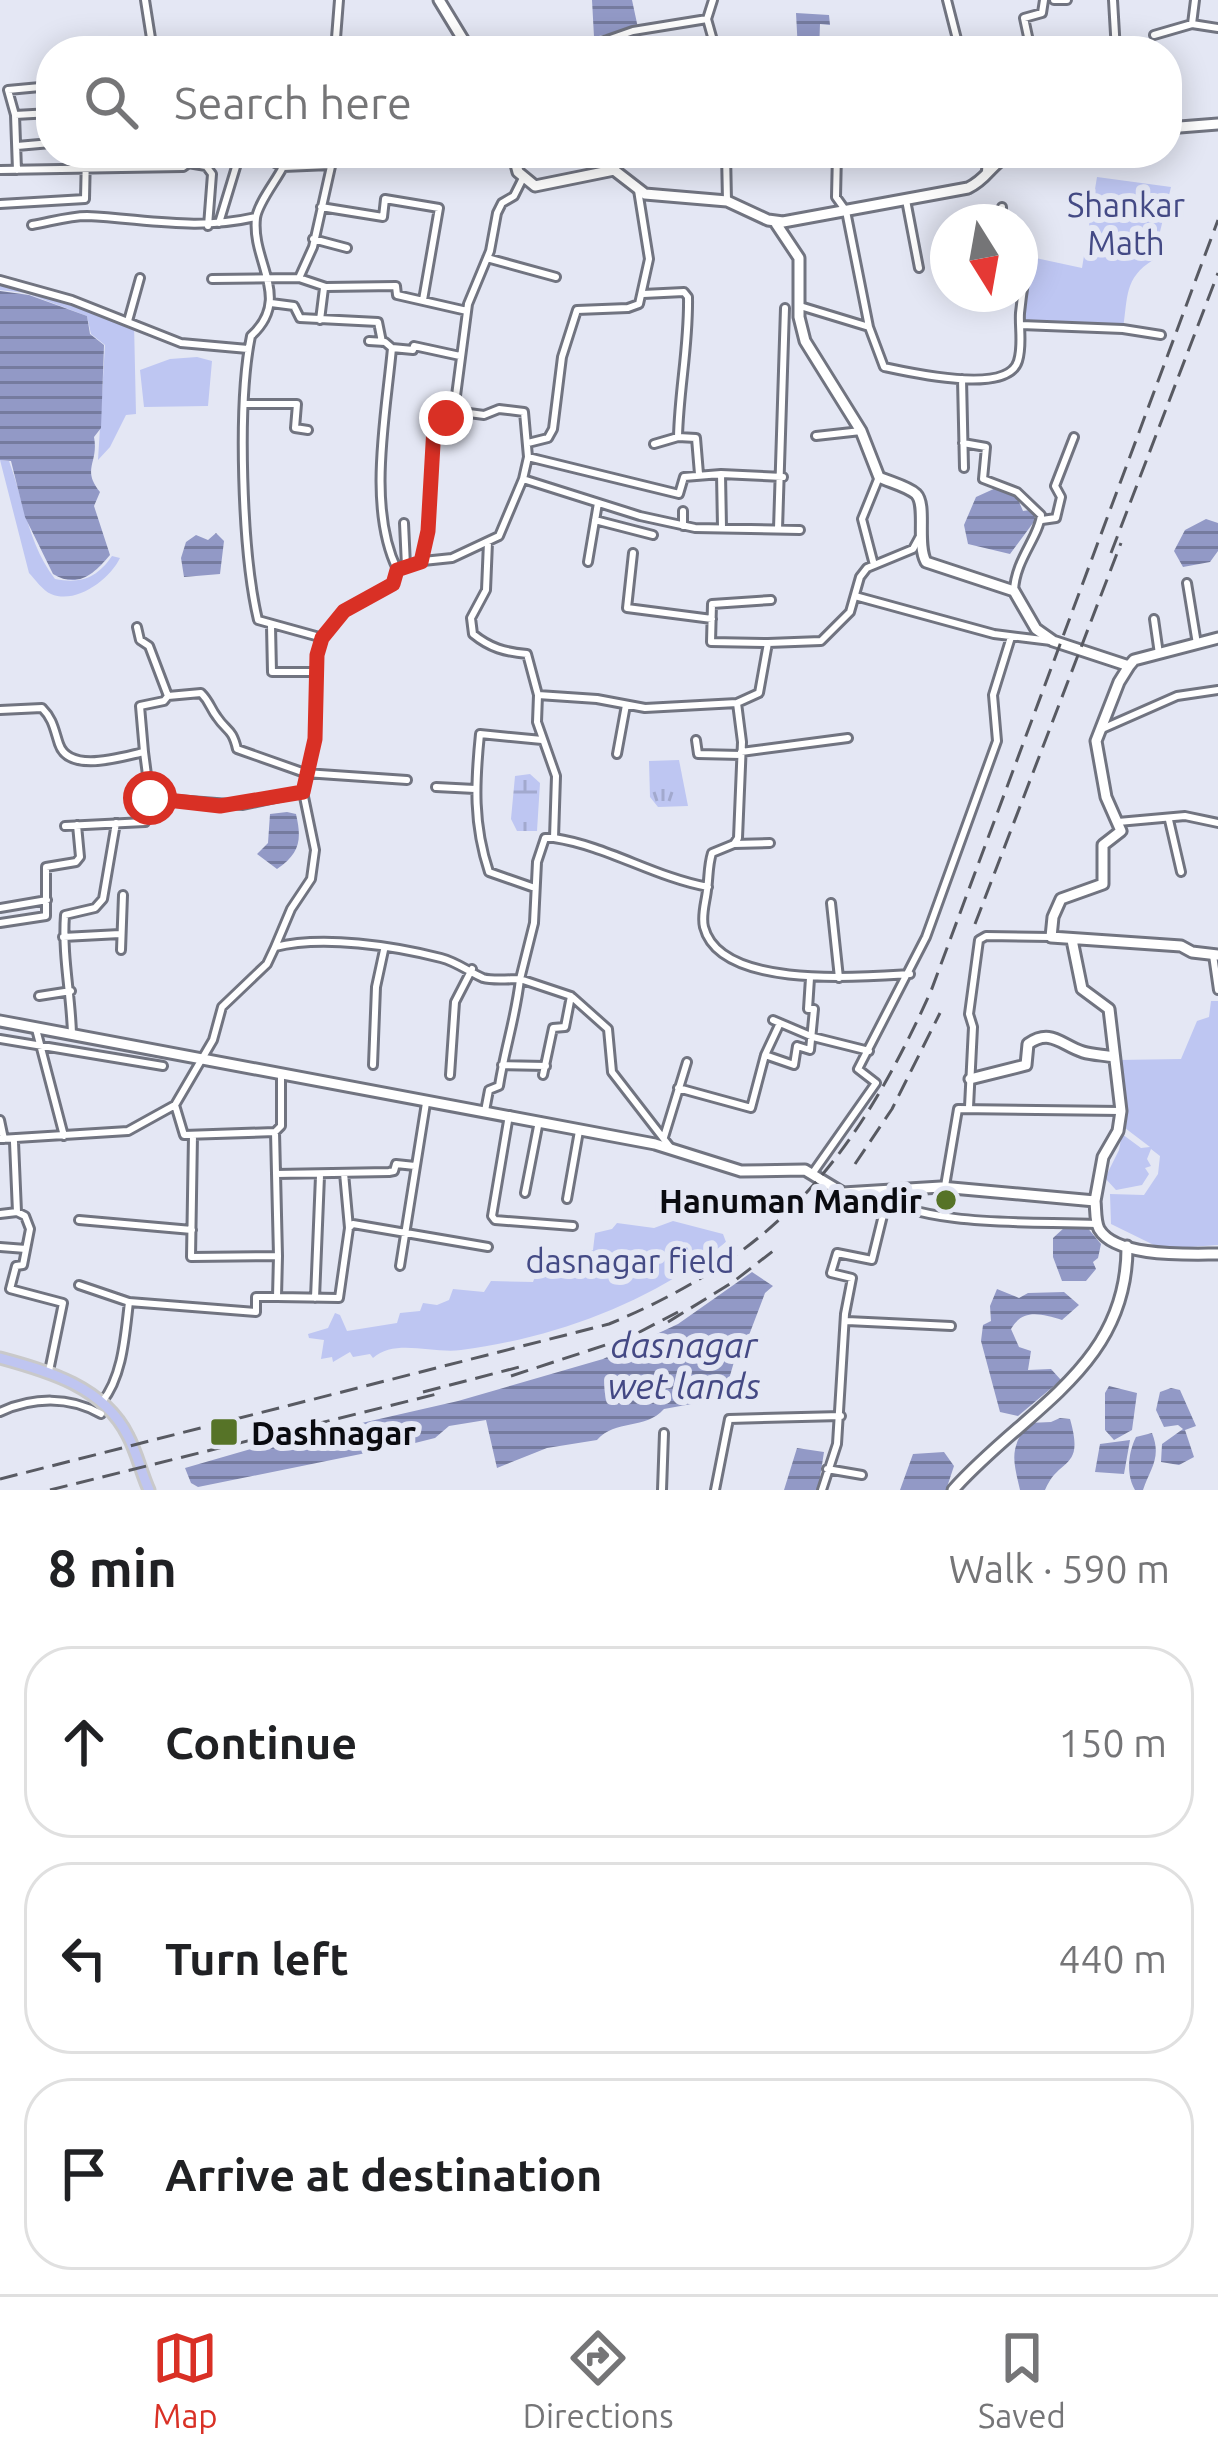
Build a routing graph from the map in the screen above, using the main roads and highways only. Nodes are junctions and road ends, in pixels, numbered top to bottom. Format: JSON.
{"nodes":[{"id":1,"x":0,"y":1358,"type":"edge"},
{"id":2,"x":148,"y":1490,"type":"edge"}],
"edges":[{"from":1,"to":2,"type":"main road"}]}
